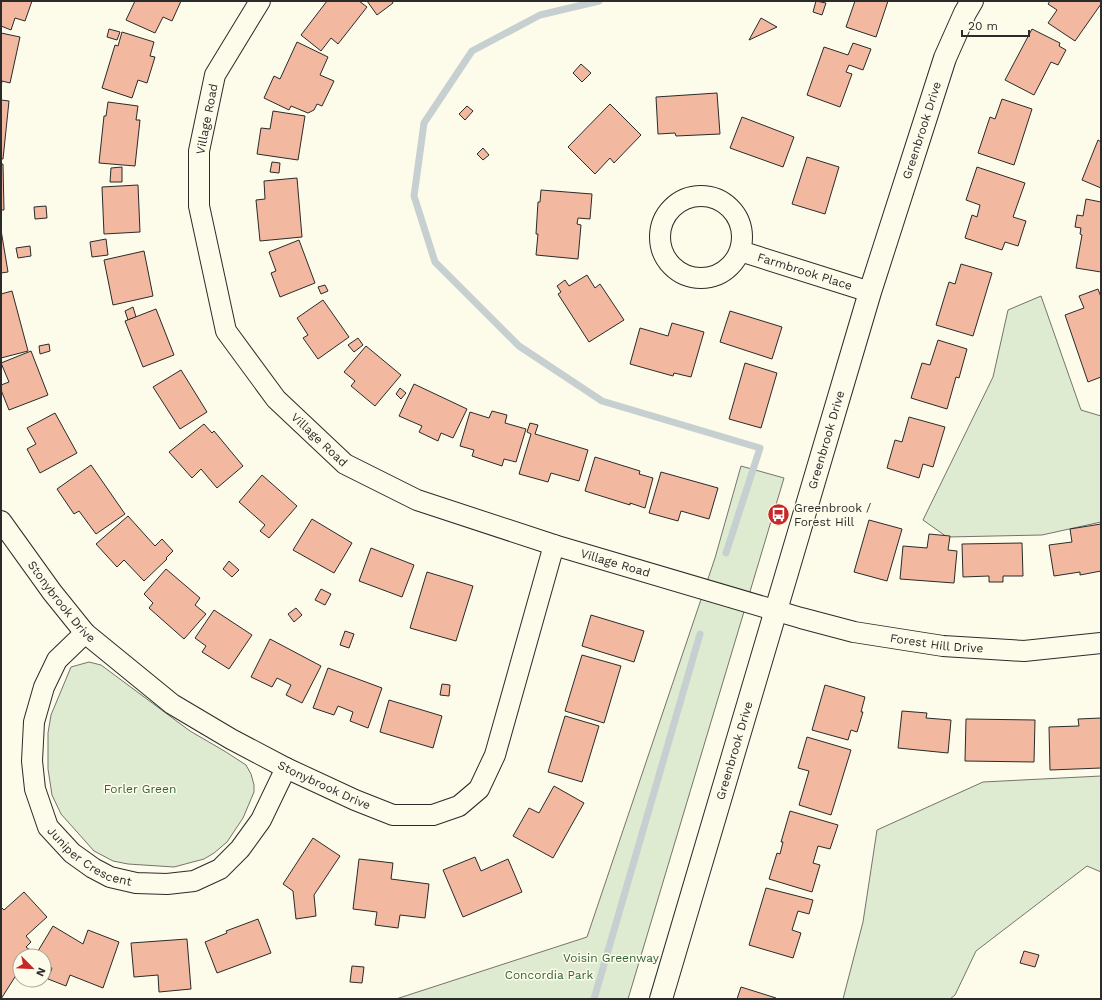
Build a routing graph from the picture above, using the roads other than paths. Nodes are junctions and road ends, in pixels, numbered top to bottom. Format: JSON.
{"nodes":[{"id":1,"x":260,"y":1,"type":"edge"},
{"id":2,"x":972,"y":1,"type":"edge"},
{"id":3,"x":740,"y":251,"type":"junction"},
{"id":4,"x":870,"y":292,"type":"junction"},
{"id":5,"x":1,"y":521,"type":"edge"},
{"id":6,"x":554,"y":545,"type":"junction"},
{"id":7,"x":776,"y":610,"type":"junction"},
{"id":8,"x":85,"y":633,"type":"junction"},
{"id":9,"x":1101,"y":643,"type":"edge"},
{"id":10,"x":286,"y":768,"type":"junction"},
{"id":11,"x":661,"y":999,"type":"edge"}],
"edges":[{"from":1,"to":6,"type":"street","name":"Village Road"},
{"from":2,"to":4,"type":"street","name":"Greenbrook Drive"},
{"from":3,"to":3,"type":"street"},
{"from":3,"to":4,"type":"street","name":"Farmbrook Place"},
{"from":4,"to":7,"type":"street","name":"Greenbrook Drive"},
{"from":5,"to":8,"type":"street","name":"Stonybrook Drive"},
{"from":6,"to":7,"type":"street","name":"Village Road"},
{"from":6,"to":10,"type":"street","name":"Stonybrook Drive"},
{"from":7,"to":9,"type":"street","name":"Forest Hill Drive"},
{"from":7,"to":11,"type":"street","name":"Greenbrook Drive"},
{"from":8,"to":10,"type":"street","name":"Stonybrook Drive"},
{"from":8,"to":10,"type":"street","name":"Juniper Crescent"}]}
